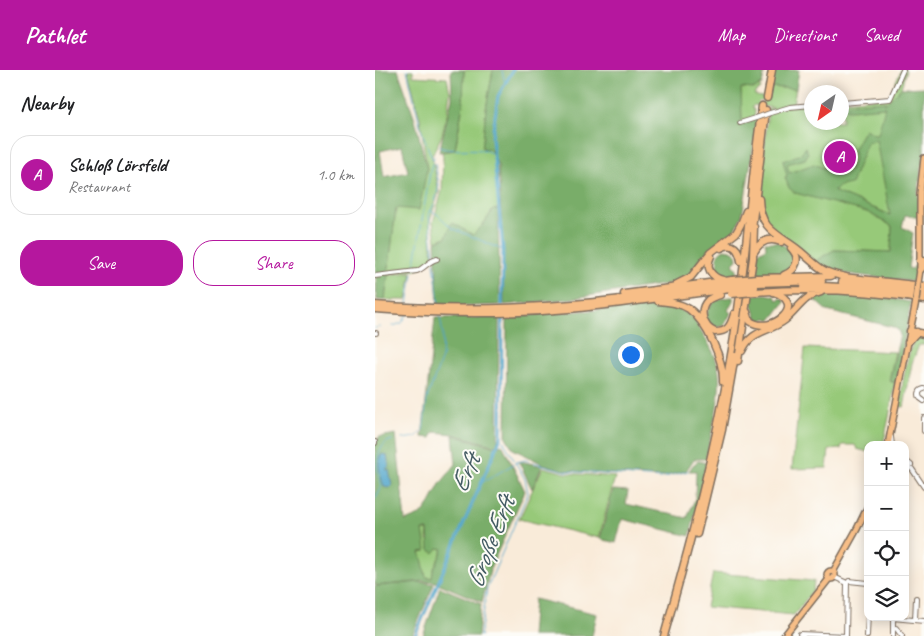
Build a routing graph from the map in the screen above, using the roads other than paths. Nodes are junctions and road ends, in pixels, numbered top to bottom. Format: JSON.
{"nodes":[{"id":1,"x":767,"y":70,"type":"edge"},
{"id":2,"x":771,"y":70,"type":"edge"},
{"id":3,"x":903,"y":70,"type":"edge"},
{"id":4,"x":849,"y":103,"type":"edge"},
{"id":5,"x":804,"y":106,"type":"edge"},
{"id":6,"x":767,"y":114,"type":"junction"},
{"id":7,"x":740,"y":123,"type":"dead end"},
{"id":8,"x":757,"y":140,"type":"junction"},
{"id":9,"x":924,"y":158,"type":"edge"},
{"id":10,"x":746,"y":211,"type":"junction"},
{"id":11,"x":754,"y":217,"type":"junction"},
{"id":12,"x":753,"y":258,"type":"junction"},
{"id":13,"x":435,"y":259,"type":"dead end"},
{"id":14,"x":741,"y":260,"type":"junction"},
{"id":15,"x":922,"y":264,"type":"edge"},
{"id":16,"x":375,"y":276,"type":"edge"},
{"id":17,"x":779,"y":276,"type":"junction"},
{"id":18,"x":846,"y":277,"type":"junction"},
{"id":19,"x":811,"y":280,"type":"junction"},
{"id":20,"x":756,"y":285,"type":"junction"},
{"id":21,"x":921,"y":285,"type":"edge"},
{"id":22,"x":731,"y":286,"type":"junction"},
{"id":23,"x":664,"y":288,"type":"junction"},
{"id":24,"x":832,"y":290,"type":"junction"},
{"id":25,"x":771,"y":291,"type":"junction"},
{"id":26,"x":924,"y":291,"type":"edge"},
{"id":27,"x":720,"y":295,"type":"junction"},
{"id":28,"x":924,"y":296,"type":"edge"},
{"id":29,"x":924,"y":300,"type":"edge"},
{"id":30,"x":635,"y":301,"type":"junction"},
{"id":31,"x":643,"y":302,"type":"junction"},
{"id":32,"x":375,"y":304,"type":"edge"},
{"id":33,"x":568,"y":304,"type":"junction"},
{"id":34,"x":747,"y":306,"type":"junction"},
{"id":35,"x":375,"y":309,"type":"edge"},
{"id":36,"x":734,"y":314,"type":"junction"},
{"id":37,"x":917,"y":331,"type":"edge"},
{"id":38,"x":908,"y":342,"type":"joint"},
{"id":39,"x":732,"y":349,"type":"junction"},
{"id":40,"x":739,"y":360,"type":"junction"},
{"id":41,"x":924,"y":389,"type":"edge"},
{"id":42,"x":924,"y":401,"type":"edge"},
{"id":43,"x":924,"y":418,"type":"edge"},
{"id":44,"x":722,"y":430,"type":"junction"},
{"id":45,"x":924,"y":431,"type":"edge"},
{"id":46,"x":890,"y":441,"type":"edge"},
{"id":47,"x":909,"y":464,"type":"edge"},
{"id":48,"x":909,"y":469,"type":"edge"},
{"id":49,"x":916,"y":476,"type":"junction"},
{"id":50,"x":707,"y":478,"type":"junction"},
{"id":51,"x":924,"y":487,"type":"edge"},
{"id":52,"x":864,"y":513,"type":"edge"},
{"id":53,"x":832,"y":576,"type":"junction"},
{"id":54,"x":849,"y":581,"type":"dead end"},
{"id":55,"x":864,"y":583,"type":"edge"},
{"id":56,"x":916,"y":598,"type":"dead end"},
{"id":57,"x":909,"y":619,"type":"edge"},
{"id":58,"x":915,"y":620,"type":"junction"},
{"id":59,"x":868,"y":621,"type":"edge"},
{"id":60,"x":893,"y":621,"type":"edge"},
{"id":61,"x":924,"y":621,"type":"edge"},
{"id":62,"x":893,"y":628,"type":"junction"},
{"id":63,"x":800,"y":634,"type":"dead end"},
{"id":64,"x":666,"y":636,"type":"edge"},
{"id":65,"x":784,"y":636,"type":"edge"},
{"id":66,"x":846,"y":636,"type":"edge"},
{"id":67,"x":867,"y":636,"type":"edge"},
{"id":68,"x":893,"y":636,"type":"edge"},
{"id":69,"x":902,"y":636,"type":"edge"}],
"edges":[{"from":1,"to":2,"type":"highway"},
{"from":3,"to":4,"type":"street"},
{"from":5,"to":6,"type":"street"},
{"from":6,"to":7,"type":"street","bridge":true},
{"from":6,"to":8,"type":"highway"},
{"from":6,"to":11,"type":"highway"},
{"from":6,"to":18,"type":"highway"},
{"from":8,"to":10,"type":"highway"},
{"from":8,"to":39,"type":"highway"},
{"from":9,"to":15,"type":"main road"},
{"from":10,"to":14,"type":"highway"},
{"from":10,"to":23,"type":"highway"},
{"from":11,"to":12,"type":"highway"},
{"from":11,"to":44,"type":"highway"},
{"from":12,"to":17,"type":"highway"},
{"from":12,"to":34,"type":"highway"},
{"from":13,"to":16,"type":"street"},
{"from":14,"to":22,"type":"highway"},
{"from":14,"to":36,"type":"highway"},
{"from":15,"to":21,"type":"main road"},
{"from":17,"to":18,"type":"highway"},
{"from":17,"to":20,"type":"highway"},
{"from":18,"to":19,"type":"highway"},
{"from":18,"to":21,"type":"highway"},
{"from":19,"to":20,"type":"highway"},
{"from":19,"to":26,"type":"highway"},
{"from":20,"to":22,"type":"highway","bridge":true},
{"from":20,"to":22,"type":"highway","bridge":true},
{"from":20,"to":25,"type":"highway"},
{"from":20,"to":28,"type":"highway"},
{"from":21,"to":37,"type":"main road","bridge":true},
{"from":22,"to":23,"type":"highway"},
{"from":22,"to":27,"type":"highway"},
{"from":22,"to":30,"type":"highway"},
{"from":22,"to":33,"type":"highway"},
{"from":23,"to":33,"type":"highway"},
{"from":24,"to":25,"type":"highway"},
{"from":24,"to":29,"type":"highway"},
{"from":24,"to":40,"type":"highway"},
{"from":25,"to":34,"type":"highway"},
{"from":27,"to":31,"type":"highway"},
{"from":27,"to":36,"type":"highway"},
{"from":30,"to":31,"type":"highway"},
{"from":30,"to":35,"type":"highway"},
{"from":31,"to":50,"type":"highway"},
{"from":32,"to":33,"type":"highway"},
{"from":34,"to":40,"type":"highway"},
{"from":36,"to":39,"type":"highway"},
{"from":37,"to":38,"type":"highway"},
{"from":38,"to":46,"type":"main road"},
{"from":39,"to":50,"type":"highway"},
{"from":40,"to":44,"type":"highway"},
{"from":41,"to":42,"type":"street"},
{"from":43,"to":45,"type":"street"},
{"from":44,"to":64,"type":"highway"},
{"from":47,"to":49,"type":"street"},
{"from":48,"to":49,"type":"street"},
{"from":49,"to":51,"type":"street"},
{"from":50,"to":64,"type":"highway"},
{"from":52,"to":53,"type":"main road"},
{"from":53,"to":65,"type":"main road"},
{"from":53,"to":66,"type":"street"},
{"from":54,"to":55,"type":"street"},
{"from":56,"to":58,"type":"street"},
{"from":57,"to":58,"type":"street"},
{"from":58,"to":61,"type":"street"},
{"from":59,"to":67,"type":"street"},
{"from":60,"to":62,"type":"street"},
{"from":62,"to":68,"type":"street"},
{"from":62,"to":69,"type":"street"},
{"from":63,"to":66,"type":"street"}]}
